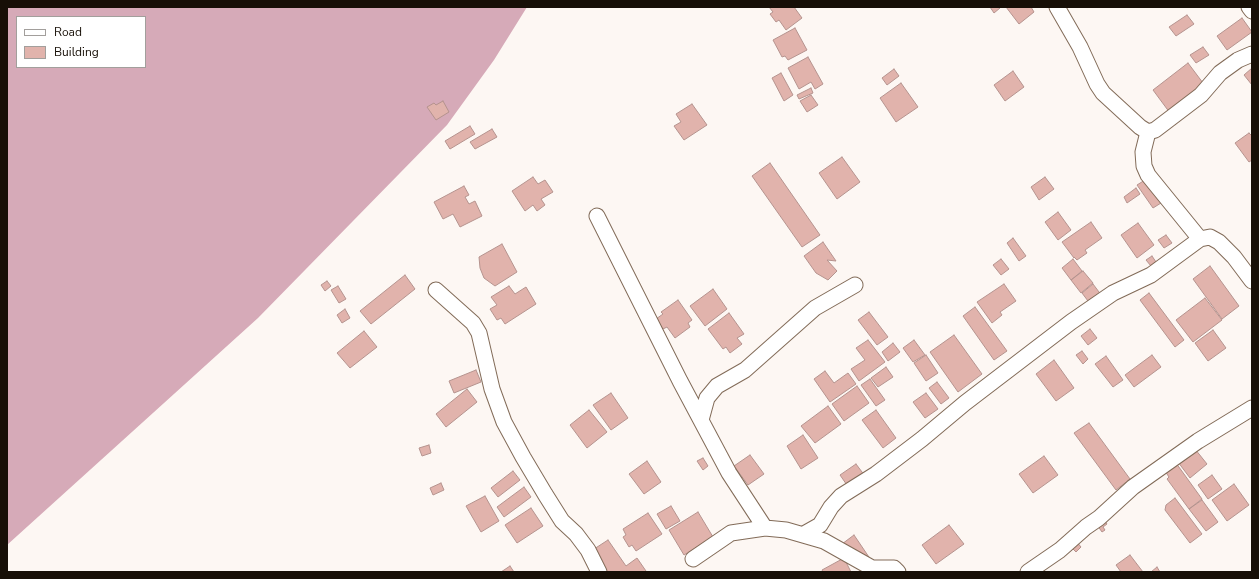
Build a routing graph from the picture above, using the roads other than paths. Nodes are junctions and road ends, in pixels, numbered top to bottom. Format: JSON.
{"nodes":[{"id":1,"x":1057,"y":7,"type":"edge"},
{"id":2,"x":1249,"y":7,"type":"edge"},
{"id":3,"x":1252,"y":11,"type":"edge"},
{"id":4,"x":1252,"y":54,"type":"edge"},
{"id":5,"x":1148,"y":132,"type":"junction"},
{"id":6,"x":596,"y":216,"type":"dead end"},
{"id":7,"x":1200,"y":239,"type":"junction"},
{"id":8,"x":1252,"y":281,"type":"edge"},
{"id":9,"x":855,"y":285,"type":"dead end"},
{"id":10,"x":436,"y":290,"type":"dead end"},
{"id":11,"x":1252,"y":408,"type":"edge"},
{"id":12,"x":700,"y":420,"type":"junction"},
{"id":13,"x":820,"y":525,"type":"junction"},
{"id":14,"x":765,"y":528,"type":"junction"},
{"id":15,"x":804,"y":534,"type":"junction"},
{"id":16,"x":824,"y":541,"type":"junction"},
{"id":17,"x":692,"y":558,"type":"dead end"},
{"id":18,"x":599,"y":572,"type":"edge"},
{"id":19,"x":898,"y":572,"type":"edge"},
{"id":20,"x":1028,"y":572,"type":"edge"}],
"edges":[{"from":1,"to":5,"type":"street"},
{"from":2,"to":3,"type":"street"},
{"from":4,"to":5,"type":"street"},
{"from":5,"to":7,"type":"street"},
{"from":6,"to":12,"type":"street"},
{"from":7,"to":8,"type":"street"},
{"from":7,"to":13,"type":"street"},
{"from":9,"to":12,"type":"street"},
{"from":10,"to":18,"type":"street"},
{"from":11,"to":20,"type":"street"},
{"from":12,"to":14,"type":"street"},
{"from":13,"to":15,"type":"street"},
{"from":13,"to":16,"type":"street"},
{"from":14,"to":15,"type":"street"},
{"from":14,"to":17,"type":"street"},
{"from":15,"to":16,"type":"street"},
{"from":16,"to":19,"type":"street"}]}
